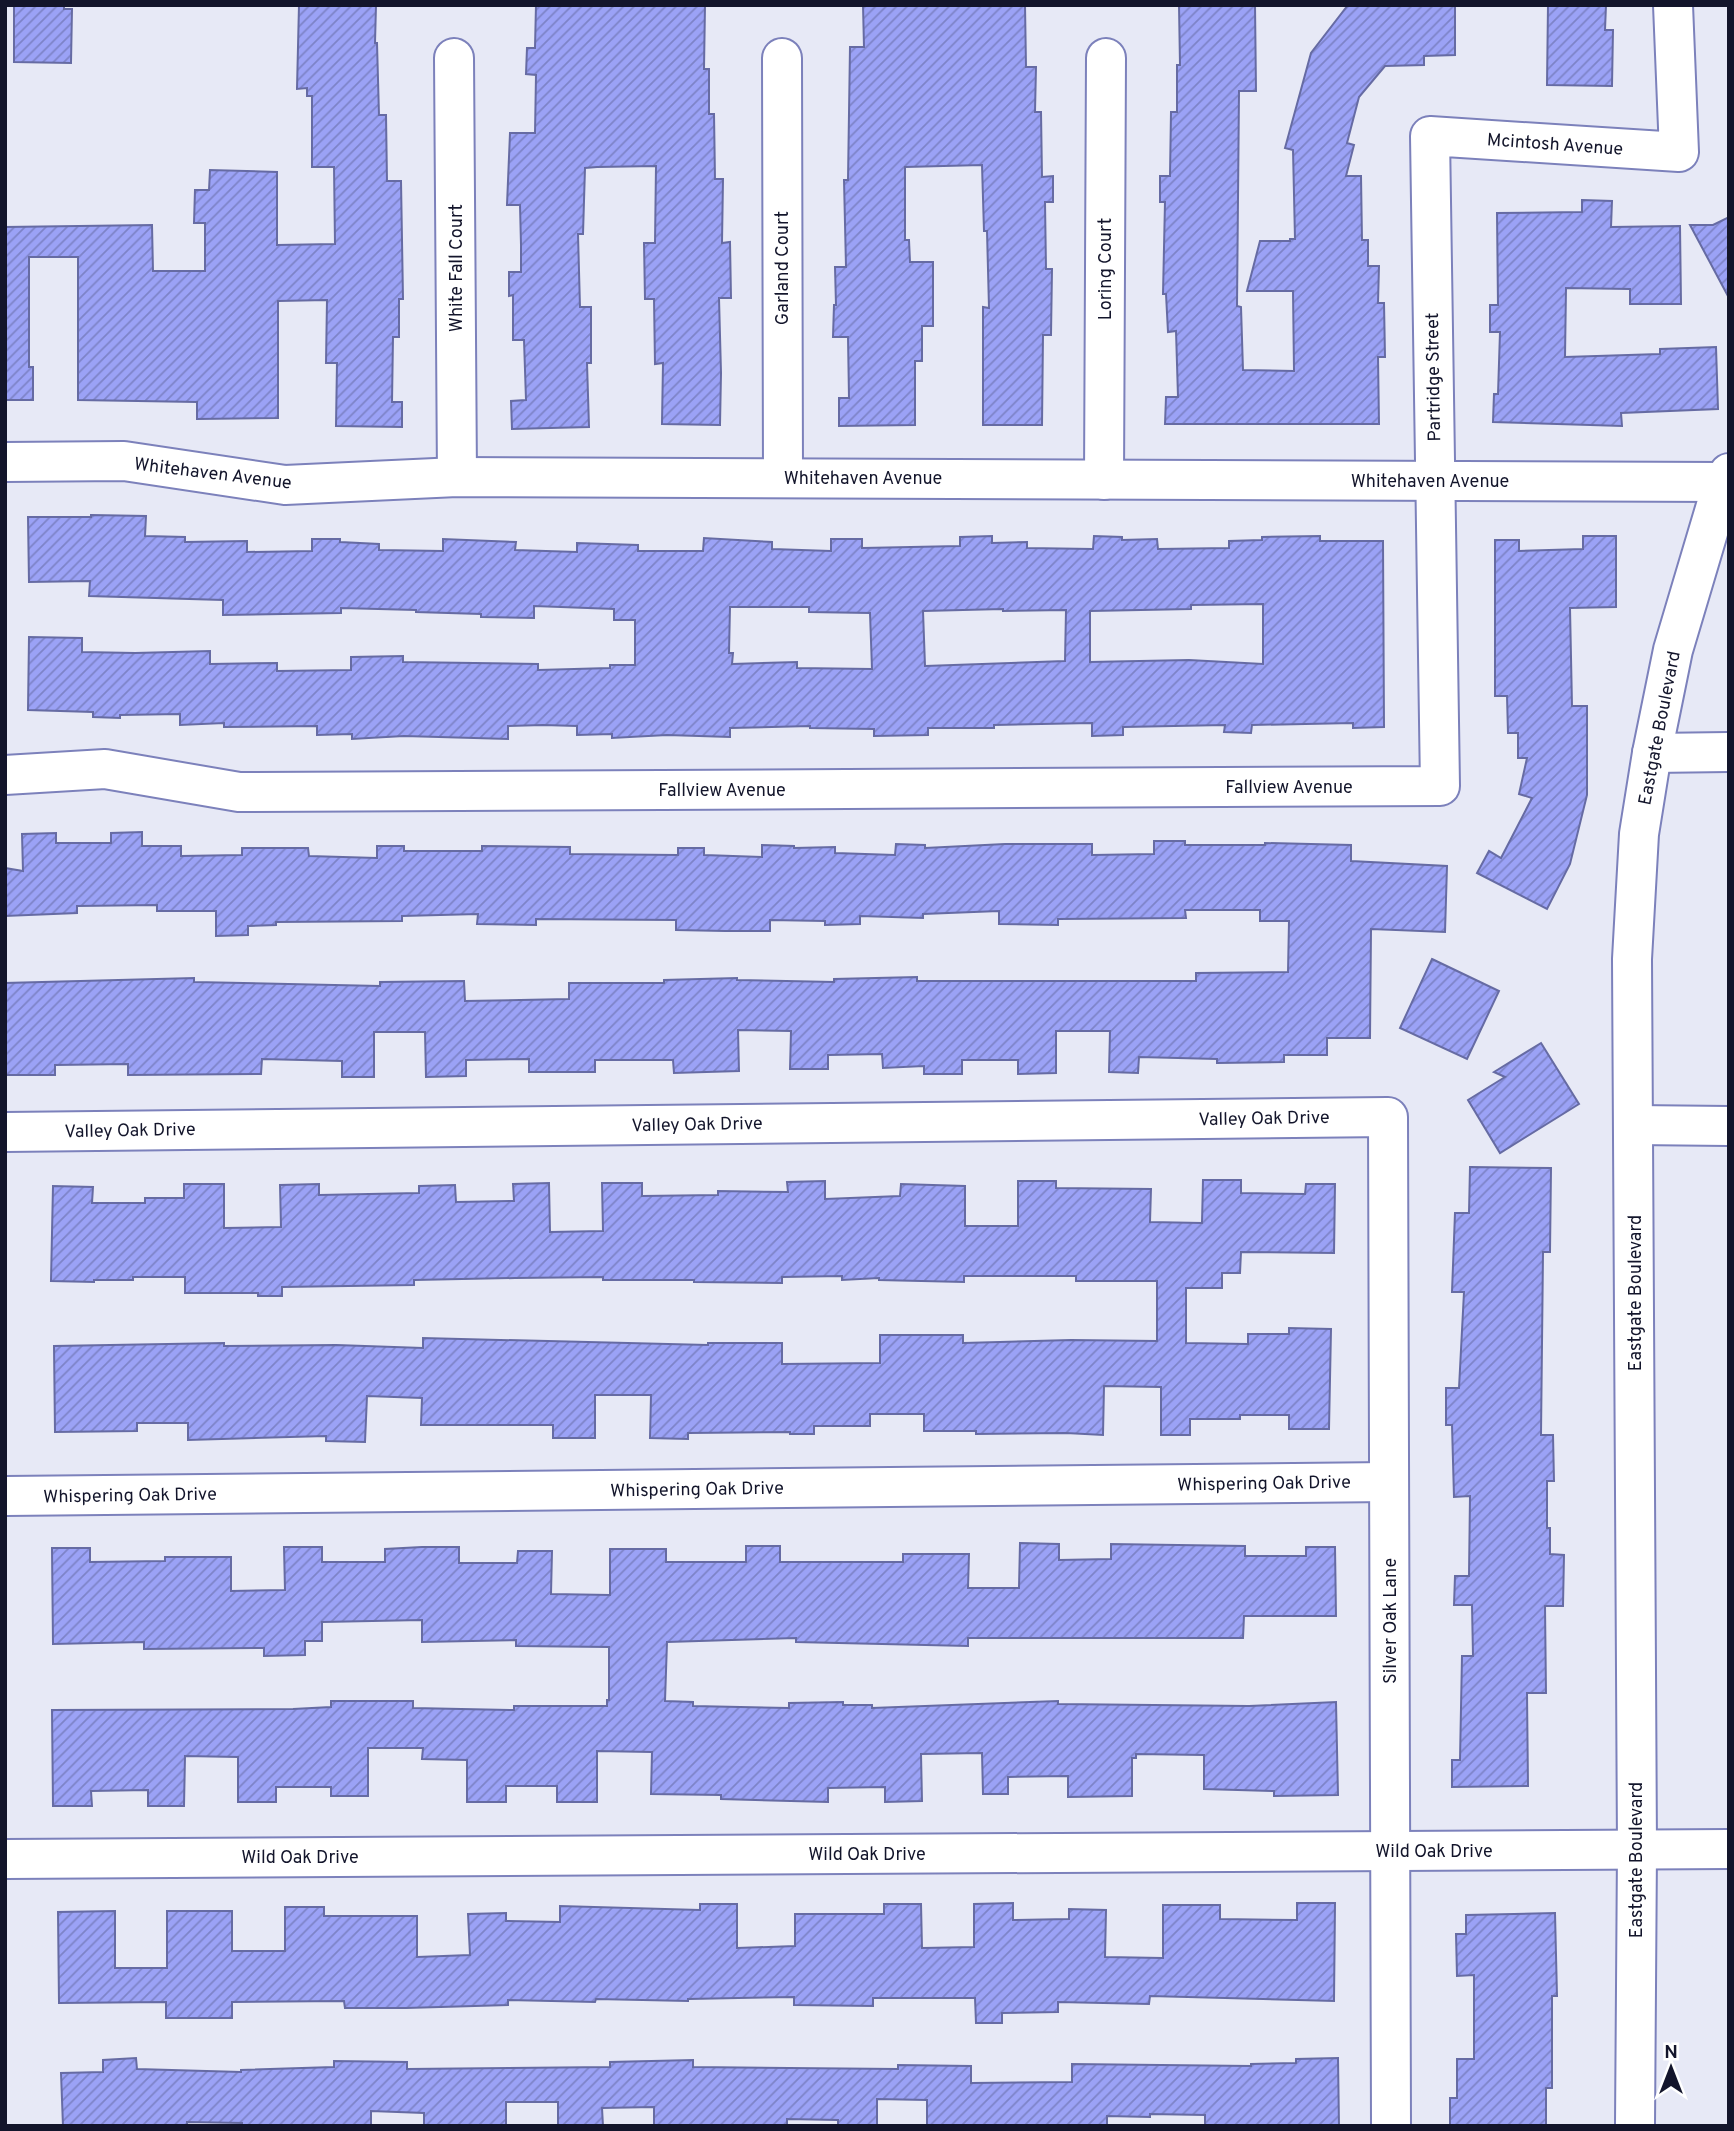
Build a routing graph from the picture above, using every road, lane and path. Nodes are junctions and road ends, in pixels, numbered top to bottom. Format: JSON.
{"nodes":[{"id":1,"x":1681,"y":7,"type":"edge"},
{"id":2,"x":454,"y":58,"type":"dead end"},
{"id":3,"x":782,"y":58,"type":"dead end"},
{"id":4,"x":1106,"y":58,"type":"dead end"},
{"id":5,"x":1430,"y":136,"type":"joint"},
{"id":6,"x":5,"y":462,"type":"edge"},
{"id":7,"x":457,"y":477,"type":"junction"},
{"id":8,"x":783,"y":477,"type":"junction"},
{"id":9,"x":1726,"y":477,"type":"edge"},
{"id":10,"x":1104,"y":480,"type":"junction"},
{"id":11,"x":1435,"y":481,"type":"junction"},
{"id":12,"x":1729,"y":752,"type":"edge"},
{"id":13,"x":1652,"y":753,"type":"junction"},
{"id":14,"x":5,"y":775,"type":"edge"},
{"id":15,"x":1440,"y":786,"type":"joint"},
{"id":16,"x":1388,"y":1117,"type":"joint"},
{"id":17,"x":1634,"y":1125,"type":"junction"},
{"id":18,"x":1729,"y":1126,"type":"edge"},
{"id":19,"x":5,"y":1132,"type":"edge"},
{"id":20,"x":1389,"y":1482,"type":"junction"},
{"id":21,"x":5,"y":1496,"type":"edge"},
{"id":22,"x":1637,"y":1849,"type":"junction"},
{"id":23,"x":1729,"y":1849,"type":"edge"},
{"id":24,"x":1391,"y":1851,"type":"junction"},
{"id":25,"x":5,"y":1859,"type":"edge"},
{"id":26,"x":1391,"y":2126,"type":"edge"},
{"id":27,"x":1635,"y":2126,"type":"edge"}],
"edges":[{"from":1,"to":5,"type":"street","name":"Mcintosh Avenue"},
{"from":2,"to":7,"type":"street","name":"White Fall Court"},
{"from":3,"to":8,"type":"street","name":"Garland Court"},
{"from":4,"to":10,"type":"street","name":"Loring Court"},
{"from":5,"to":11,"type":"street","name":"Partridge Street"},
{"from":6,"to":7,"type":"street","name":"Whitehaven Avenue"},
{"from":7,"to":8,"type":"street","name":"Whitehaven Avenue"},
{"from":8,"to":10,"type":"street","name":"Whitehaven Avenue"},
{"from":9,"to":11,"type":"street","name":"Whitehaven Avenue"},
{"from":9,"to":13,"type":"street","name":"Eastgate Boulevard"},
{"from":10,"to":11,"type":"street","name":"Whitehaven Avenue"},
{"from":11,"to":15,"type":"street","name":"Partridge Street"},
{"from":12,"to":13,"type":"street"},
{"from":13,"to":17,"type":"street","name":"Eastgate Boulevard"},
{"from":14,"to":15,"type":"street","name":"Fallview Avenue"},
{"from":16,"to":19,"type":"street","name":"Valley Oak Drive"},
{"from":16,"to":20,"type":"street","name":"Silver Oak Lane"},
{"from":17,"to":18,"type":"street"},
{"from":17,"to":22,"type":"street","name":"Eastgate Boulevard"},
{"from":20,"to":21,"type":"street","name":"Whispering Oak Drive"},
{"from":20,"to":24,"type":"street","name":"Silver Oak Lane"},
{"from":22,"to":23,"type":"street","name":"Wild Oak Drive"},
{"from":22,"to":24,"type":"street","name":"Wild Oak Drive"},
{"from":22,"to":27,"type":"street","name":"Eastgate Boulevard"},
{"from":24,"to":25,"type":"street","name":"Wild Oak Drive"},
{"from":24,"to":26,"type":"street","name":"Silver Oak Lane"}]}
